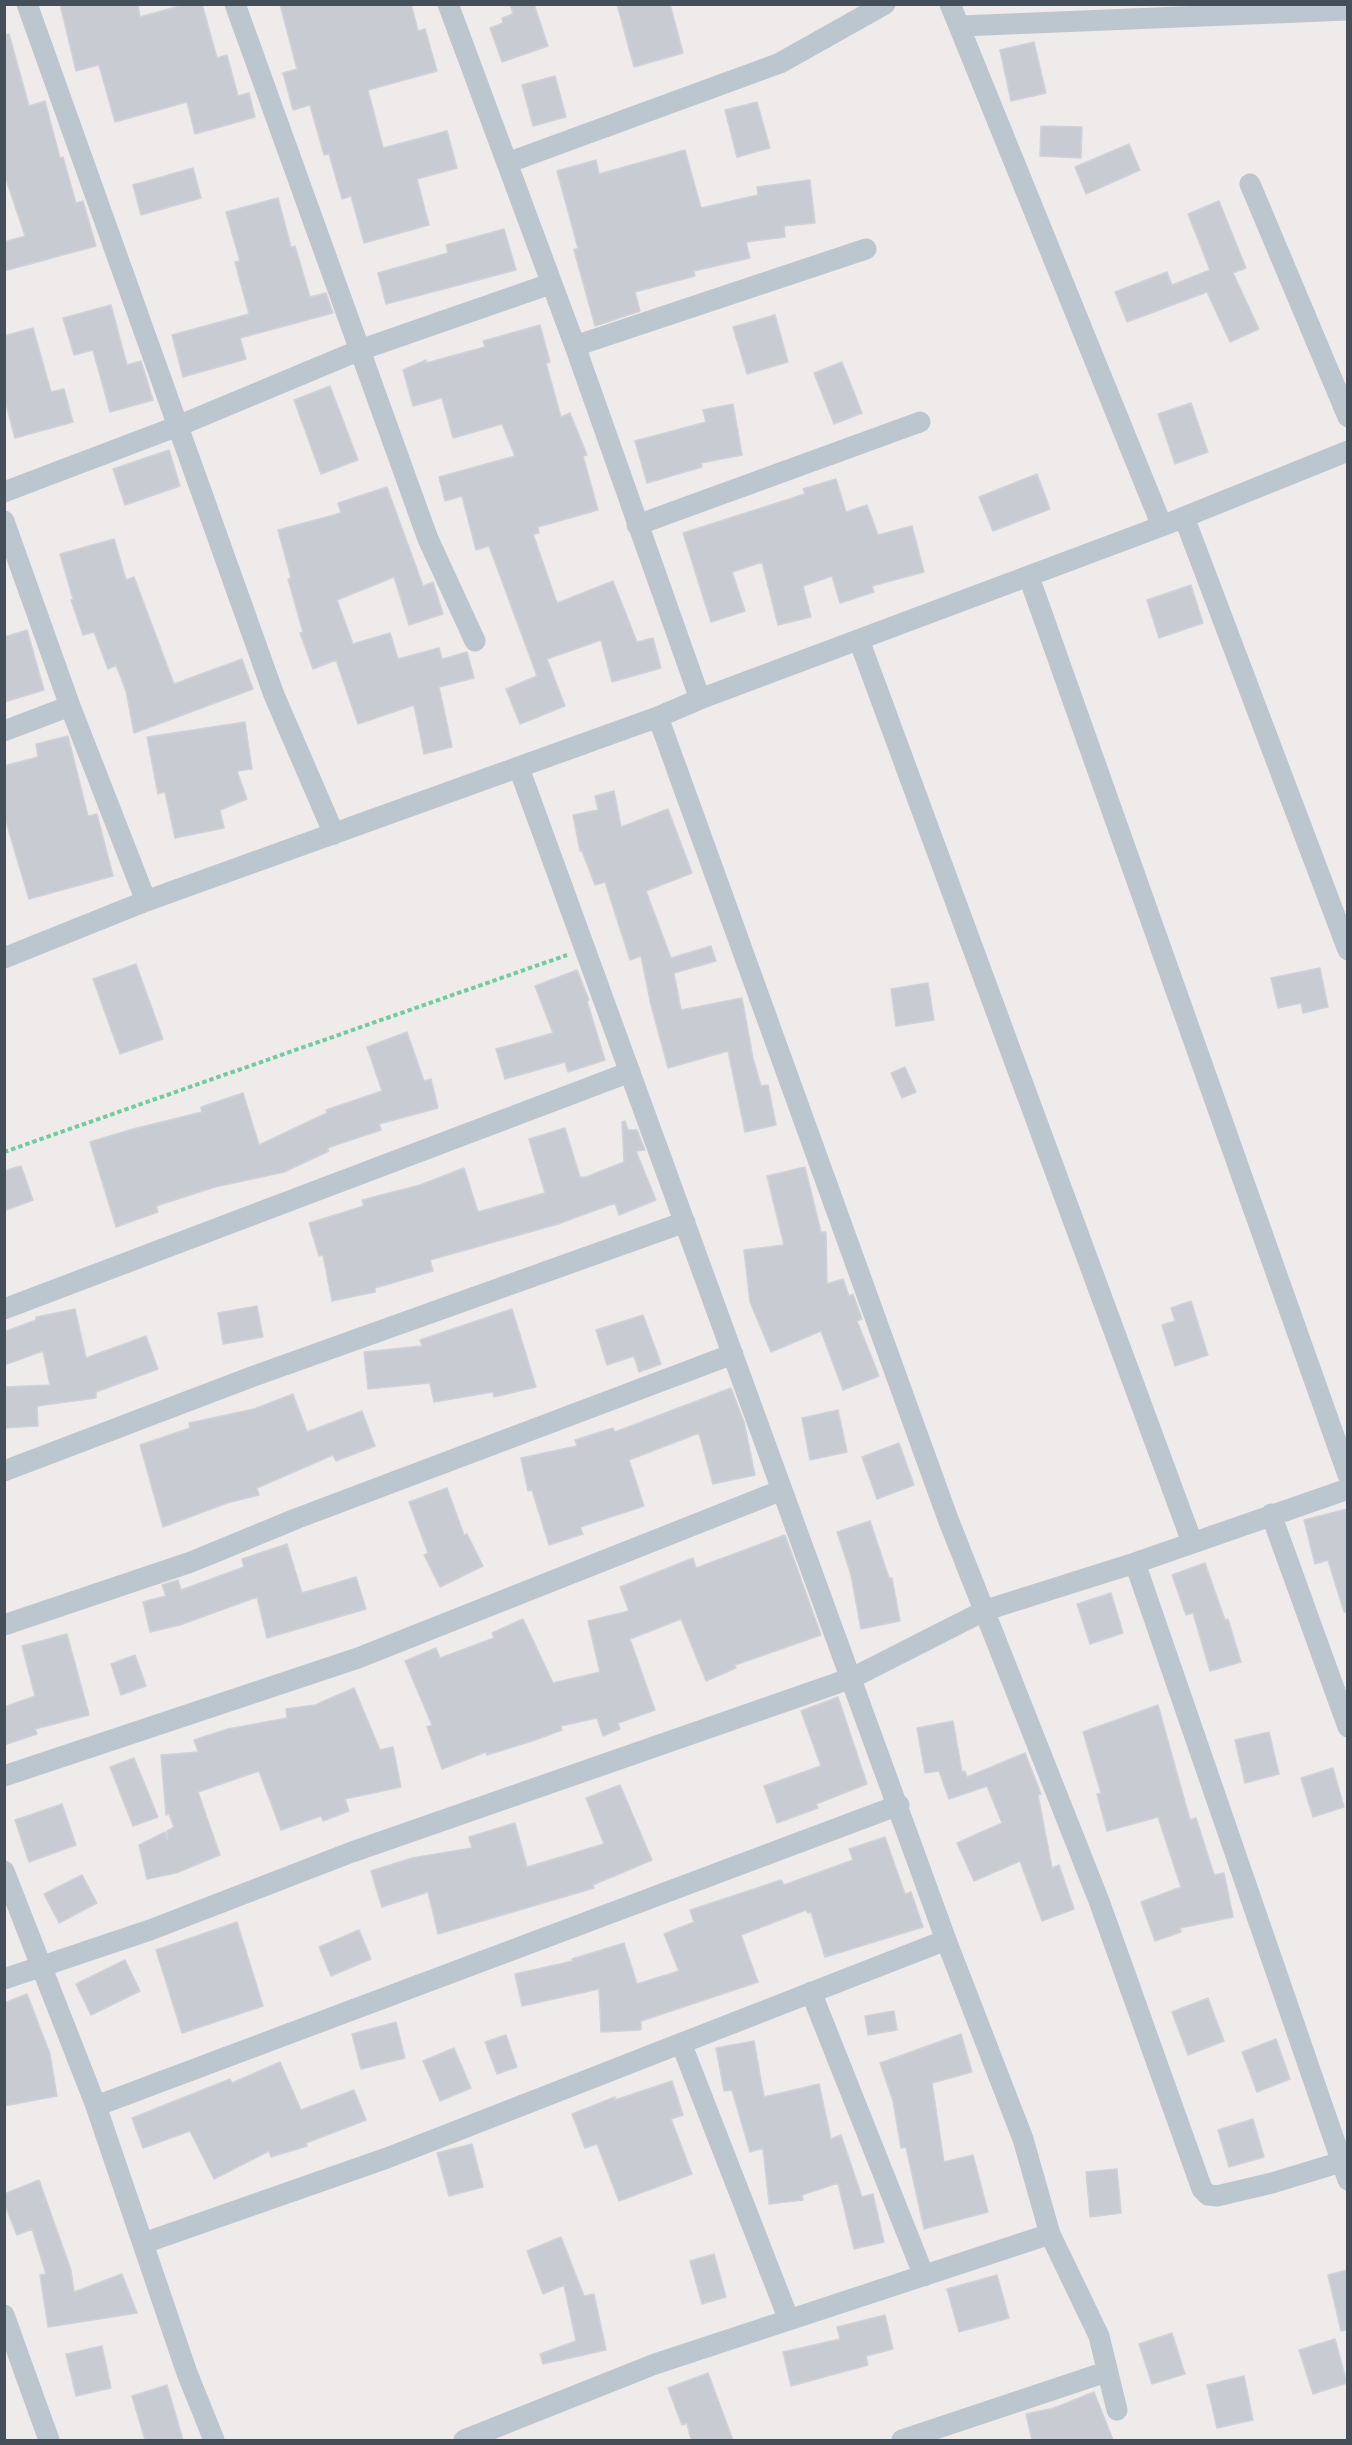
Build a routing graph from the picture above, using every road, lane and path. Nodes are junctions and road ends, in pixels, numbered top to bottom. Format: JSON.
{"nodes":[{"id":1,"x":27,"y":4,"type":"edge"},
{"id":2,"x":235,"y":4,"type":"edge"},
{"id":3,"x":885,"y":4,"type":"edge"},
{"id":4,"x":950,"y":4,"type":"edge"},
{"id":5,"x":451,"y":5,"type":"edge"},
{"id":6,"x":1347,"y":10,"type":"edge"},
{"id":7,"x":961,"y":26,"type":"junction"},
{"id":8,"x":507,"y":163,"type":"junction"},
{"id":9,"x":1250,"y":184,"type":"dead end"},
{"id":10,"x":866,"y":249,"type":"dead end"},
{"id":11,"x":550,"y":284,"type":"junction"},
{"id":12,"x":575,"y":346,"type":"junction"},
{"id":13,"x":360,"y":350,"type":"junction"},
{"id":14,"x":1347,"y":417,"type":"edge"},
{"id":15,"x":920,"y":422,"type":"dead end"},
{"id":16,"x":178,"y":426,"type":"junction"},
{"id":17,"x":1347,"y":451,"type":"edge"},
{"id":18,"x":4,"y":492,"type":"edge"},
{"id":19,"x":1184,"y":517,"type":"junction"},
{"id":20,"x":637,"y":525,"type":"junction"},
{"id":21,"x":1162,"y":526,"type":"junction"},
{"id":22,"x":6,"y":528,"type":"edge"},
{"id":23,"x":1029,"y":577,"type":"junction"},
{"id":24,"x":860,"y":640,"type":"junction"},
{"id":25,"x":475,"y":641,"type":"dead end"},
{"id":26,"x":700,"y":699,"type":"junction"},
{"id":27,"x":70,"y":706,"type":"junction"},
{"id":28,"x":658,"y":717,"type":"junction"},
{"id":29,"x":4,"y":731,"type":"edge"},
{"id":30,"x":519,"y":768,"type":"junction"},
{"id":31,"x":334,"y":834,"type":"junction"},
{"id":32,"x":146,"y":901,"type":"junction"},
{"id":33,"x":587,"y":948,"type":"junction"},
{"id":34,"x":1347,"y":950,"type":"edge"},
{"id":35,"x":4,"y":958,"type":"edge"},
{"id":36,"x":630,"y":1072,"type":"junction"},
{"id":37,"x":4,"y":1152,"type":"edge"},
{"id":38,"x":685,"y":1222,"type":"junction"},
{"id":39,"x":4,"y":1309,"type":"edge"},
{"id":40,"x":733,"y":1354,"type":"junction"},
{"id":41,"x":4,"y":1471,"type":"edge"},
{"id":42,"x":1347,"y":1475,"type":"edge"},
{"id":43,"x":1347,"y":1489,"type":"edge"},
{"id":44,"x":782,"y":1490,"type":"junction"},
{"id":45,"x":1271,"y":1514,"type":"junction"},
{"id":46,"x":1192,"y":1542,"type":"junction"},
{"id":47,"x":1135,"y":1563,"type":"junction"},
{"id":48,"x":986,"y":1610,"type":"junction"},
{"id":49,"x":4,"y":1625,"type":"edge"},
{"id":50,"x":852,"y":1678,"type":"junction"},
{"id":51,"x":1347,"y":1726,"type":"edge"},
{"id":52,"x":4,"y":1776,"type":"edge"},
{"id":53,"x":899,"y":1805,"type":"junction"},
{"id":54,"x":4,"y":1871,"type":"edge"},
{"id":55,"x":946,"y":1940,"type":"junction"},
{"id":56,"x":40,"y":1965,"type":"junction"},
{"id":57,"x":4,"y":1979,"type":"edge"},
{"id":58,"x":811,"y":1992,"type":"junction"},
{"id":59,"x":681,"y":2043,"type":"junction"},
{"id":60,"x":96,"y":2106,"type":"junction"},
{"id":61,"x":1344,"y":2171,"type":"edge"},
{"id":62,"x":1050,"y":2234,"type":"junction"},
{"id":63,"x":144,"y":2243,"type":"junction"},
{"id":64,"x":924,"y":2276,"type":"junction"},
{"id":65,"x":4,"y":2314,"type":"edge"},
{"id":66,"x":789,"y":2320,"type":"junction"},
{"id":67,"x":1106,"y":2372,"type":"junction"},
{"id":68,"x":1117,"y":2410,"type":"dead end"},
{"id":69,"x":49,"y":2440,"type":"edge"},
{"id":70,"x":214,"y":2440,"type":"edge"},
{"id":71,"x":464,"y":2440,"type":"edge"},
{"id":72,"x":902,"y":2440,"type":"edge"}],
"edges":[{"from":1,"to":16,"type":"street"},
{"from":2,"to":13,"type":"street"},
{"from":3,"to":8,"type":"street"},
{"from":4,"to":7,"type":"street"},
{"from":5,"to":8,"type":"street"},
{"from":6,"to":7,"type":"street"},
{"from":7,"to":21,"type":"street"},
{"from":8,"to":11,"type":"street"},
{"from":9,"to":14,"type":"street"},
{"from":10,"to":12,"type":"street"},
{"from":11,"to":12,"type":"street"},
{"from":11,"to":13,"type":"street"},
{"from":12,"to":20,"type":"street"},
{"from":13,"to":16,"type":"street"},
{"from":13,"to":25,"type":"street"},
{"from":15,"to":20,"type":"street"},
{"from":16,"to":18,"type":"street"},
{"from":16,"to":31,"type":"street"},
{"from":17,"to":19,"type":"street"},
{"from":19,"to":21,"type":"street"},
{"from":19,"to":34,"type":"street"},
{"from":20,"to":26,"type":"street"},
{"from":21,"to":23,"type":"street"},
{"from":22,"to":27,"type":"street"},
{"from":23,"to":24,"type":"street"},
{"from":23,"to":42,"type":"street"},
{"from":24,"to":26,"type":"street"},
{"from":24,"to":46,"type":"street"},
{"from":26,"to":28,"type":"street"},
{"from":27,"to":29,"type":"street"},
{"from":27,"to":32,"type":"street"},
{"from":28,"to":30,"type":"street"},
{"from":28,"to":48,"type":"street"},
{"from":30,"to":31,"type":"street"},
{"from":30,"to":33,"type":"street"},
{"from":31,"to":32,"type":"street"},
{"from":32,"to":35,"type":"street"},
{"from":33,"to":36,"type":"street"},
{"from":33,"to":37,"type":"path"},
{"from":36,"to":38,"type":"street"},
{"from":36,"to":39,"type":"street"},
{"from":38,"to":40,"type":"street"},
{"from":38,"to":41,"type":"street"},
{"from":40,"to":44,"type":"street"},
{"from":40,"to":49,"type":"street"},
{"from":43,"to":45,"type":"street"},
{"from":44,"to":50,"type":"street"},
{"from":44,"to":52,"type":"street"},
{"from":45,"to":46,"type":"street"},
{"from":45,"to":51,"type":"street"},
{"from":46,"to":47,"type":"street"},
{"from":47,"to":48,"type":"street"},
{"from":47,"to":61,"type":"street"},
{"from":48,"to":50,"type":"street"},
{"from":48,"to":61,"type":"street"},
{"from":50,"to":53,"type":"street"},
{"from":50,"to":56,"type":"street"},
{"from":53,"to":55,"type":"street"},
{"from":53,"to":60,"type":"street"},
{"from":54,"to":56,"type":"street"},
{"from":55,"to":58,"type":"street"},
{"from":55,"to":62,"type":"street"},
{"from":56,"to":57,"type":"street"},
{"from":56,"to":60,"type":"street"},
{"from":58,"to":59,"type":"street"},
{"from":58,"to":64,"type":"street"},
{"from":59,"to":63,"type":"street"},
{"from":59,"to":66,"type":"street"},
{"from":60,"to":63,"type":"street"},
{"from":62,"to":64,"type":"street"},
{"from":62,"to":67,"type":"street"},
{"from":63,"to":70,"type":"street"},
{"from":64,"to":66,"type":"street"},
{"from":65,"to":69,"type":"street"},
{"from":66,"to":71,"type":"street"},
{"from":67,"to":68,"type":"street"},
{"from":67,"to":72,"type":"street"}]}
